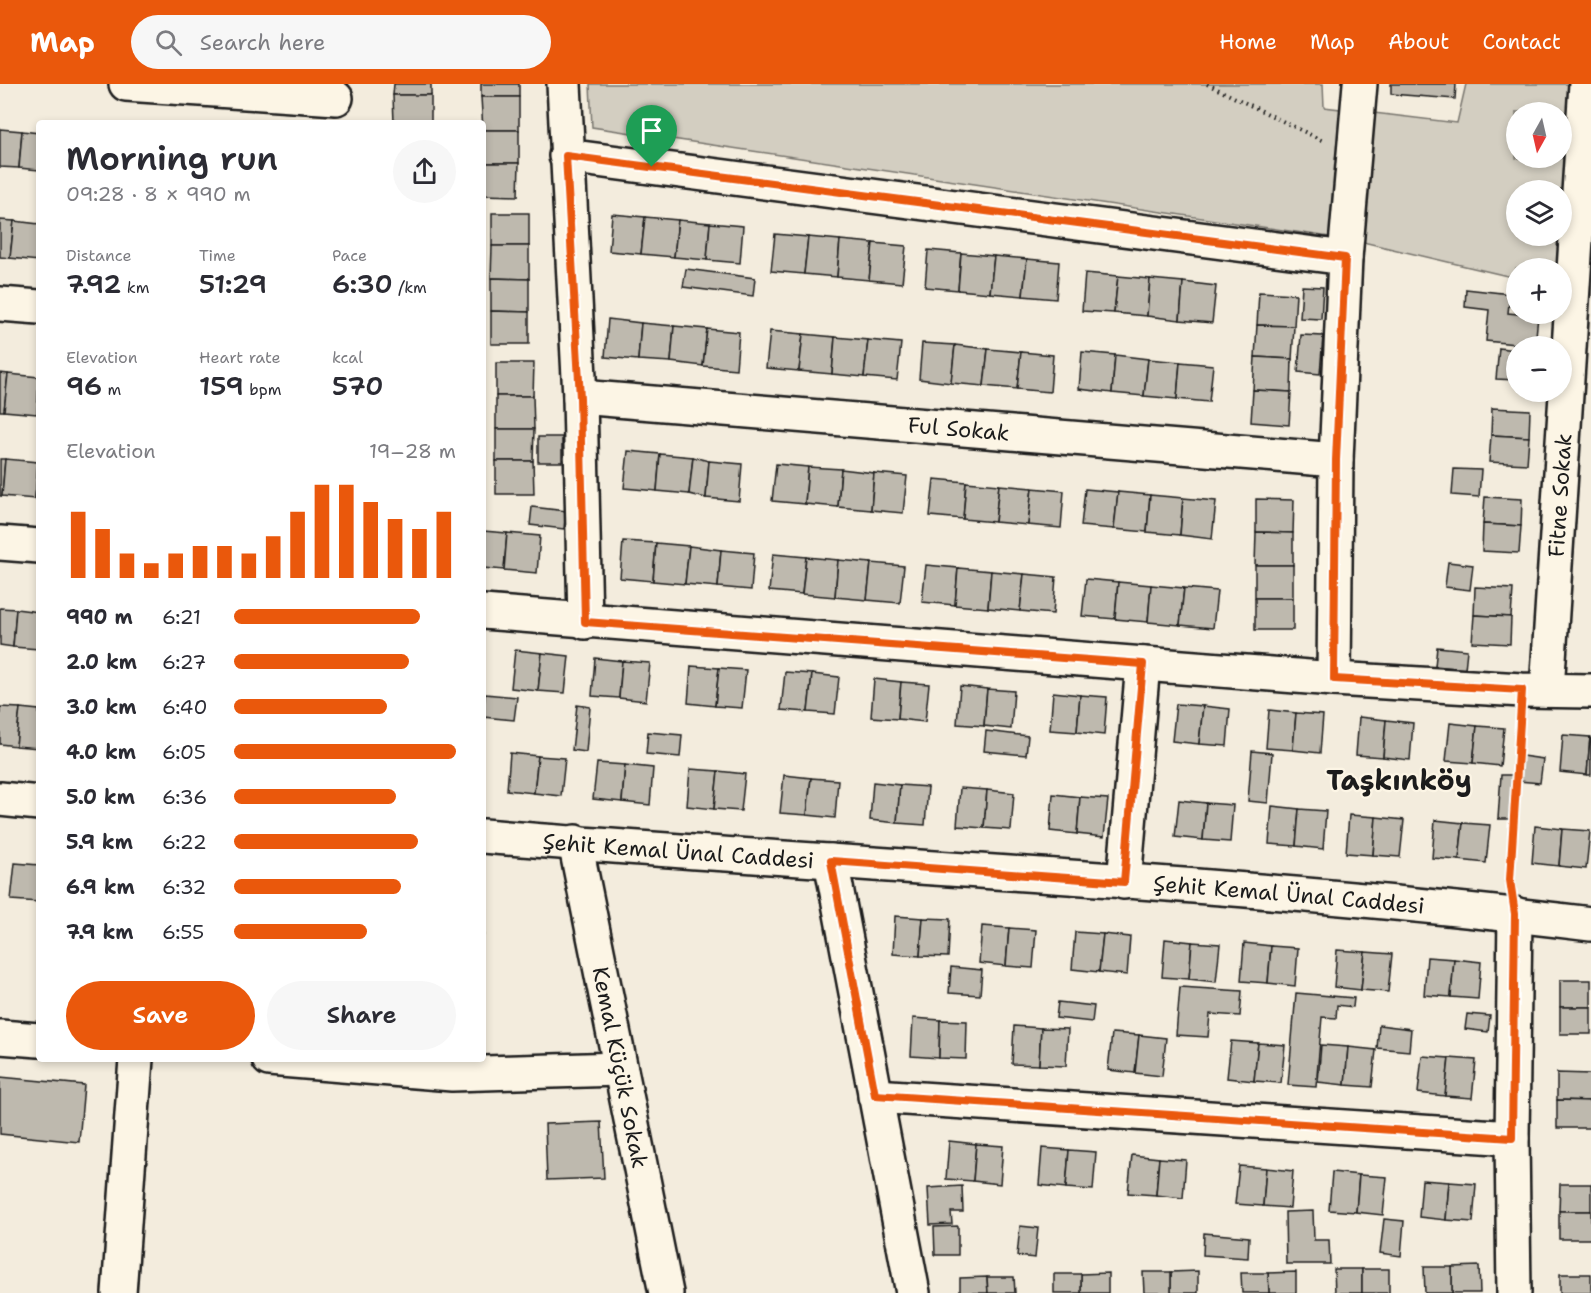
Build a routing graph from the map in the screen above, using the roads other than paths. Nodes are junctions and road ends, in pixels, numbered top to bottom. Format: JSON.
{"nodes":[{"id":1,"x":126,"y":84,"type":"edge"},
{"id":2,"x":564,"y":84,"type":"edge"},
{"id":3,"x":1360,"y":84,"type":"edge"},
{"id":4,"x":1586,"y":84,"type":"edge"},
{"id":5,"x":336,"y":102,"type":"edge"},
{"id":6,"x":566,"y":156,"type":"junction"},
{"id":7,"x":1345,"y":258,"type":"junction"},
{"id":8,"x":0,"y":304,"type":"edge"},
{"id":9,"x":36,"y":308,"type":"edge"},
{"id":10,"x":1580,"y":325,"type":"edge"},
{"id":11,"x":580,"y":398,"type":"junction"},
{"id":12,"x":1336,"y":460,"type":"junction"},
{"id":13,"x":0,"y":543,"type":"edge"},
{"id":14,"x":36,"y":546,"type":"edge"},
{"id":15,"x":486,"y":612,"type":"edge"},
{"id":16,"x":585,"y":622,"type":"junction"},
{"id":17,"x":1143,"y":664,"type":"junction"},
{"id":18,"x":1334,"y":679,"type":"junction"},
{"id":19,"x":1534,"y":690,"type":"junction"},
{"id":20,"x":1591,"y":691,"type":"edge"},
{"id":21,"x":0,"y":799,"type":"edge"},
{"id":22,"x":36,"y":803,"type":"edge"},
{"id":23,"x":486,"y":836,"type":"edge"},
{"id":24,"x":575,"y":842,"type":"junction"},
{"id":25,"x":831,"y":861,"type":"junction"},
{"id":26,"x":1124,"y":882,"type":"junction"},
{"id":27,"x":1515,"y":914,"type":"junction"},
{"id":28,"x":1591,"y":924,"type":"edge"},
{"id":29,"x":0,"y":1037,"type":"edge"},
{"id":30,"x":36,"y":1040,"type":"edge"},
{"id":31,"x":136,"y":1062,"type":"edge"},
{"id":32,"x":306,"y":1062,"type":"edge"},
{"id":33,"x":620,"y":1069,"type":"junction"},
{"id":34,"x":875,"y":1095,"type":"junction"},
{"id":35,"x":1512,"y":1138,"type":"junction"},
{"id":36,"x":119,"y":1293,"type":"edge"},
{"id":37,"x":666,"y":1293,"type":"edge"},
{"id":38,"x":913,"y":1293,"type":"edge"},
{"id":39,"x":1514,"y":1293,"type":"edge"}],
"edges":[{"from":1,"to":5,"type":"street"},
{"from":2,"to":6,"type":"street"},
{"from":3,"to":7,"type":"street"},
{"from":4,"to":10,"type":"street","name":"Fitne Sokak"},
{"from":6,"to":7,"type":"street"},
{"from":6,"to":11,"type":"street"},
{"from":7,"to":12,"type":"street"},
{"from":8,"to":9,"type":"street"},
{"from":10,"to":19,"type":"street","name":"Fitne Sokak"},
{"from":11,"to":12,"type":"street","name":"Ful Sokak"},
{"from":11,"to":16,"type":"street"},
{"from":12,"to":18,"type":"street"},
{"from":13,"to":14,"type":"street"},
{"from":15,"to":16,"type":"street"},
{"from":16,"to":17,"type":"street"},
{"from":17,"to":18,"type":"street"},
{"from":17,"to":26,"type":"street"},
{"from":18,"to":19,"type":"street"},
{"from":19,"to":20,"type":"street"},
{"from":21,"to":22,"type":"street"},
{"from":23,"to":24,"type":"street","name":"Şehit Kemal Ünal Caddesi"},
{"from":24,"to":25,"type":"street","name":"Şehit Kemal Ünal Caddesi"},
{"from":24,"to":33,"type":"street","name":"Kemal Küçük Sokak"},
{"from":25,"to":26,"type":"street","name":"Şehit Kemal Ünal Caddesi"},
{"from":25,"to":34,"type":"street"},
{"from":26,"to":27,"type":"street","name":"Şehit Kemal Ünal Caddesi"},
{"from":27,"to":28,"type":"street","name":"Şehit Kemal Ünal Caddesi"},
{"from":27,"to":35,"type":"street"},
{"from":29,"to":30,"type":"street"},
{"from":31,"to":36,"type":"street"},
{"from":32,"to":33,"type":"street"},
{"from":33,"to":37,"type":"street","name":"Kemal Küçük Sokak"},
{"from":34,"to":35,"type":"street"},
{"from":34,"to":38,"type":"street"},
{"from":35,"to":39,"type":"street"}]}
